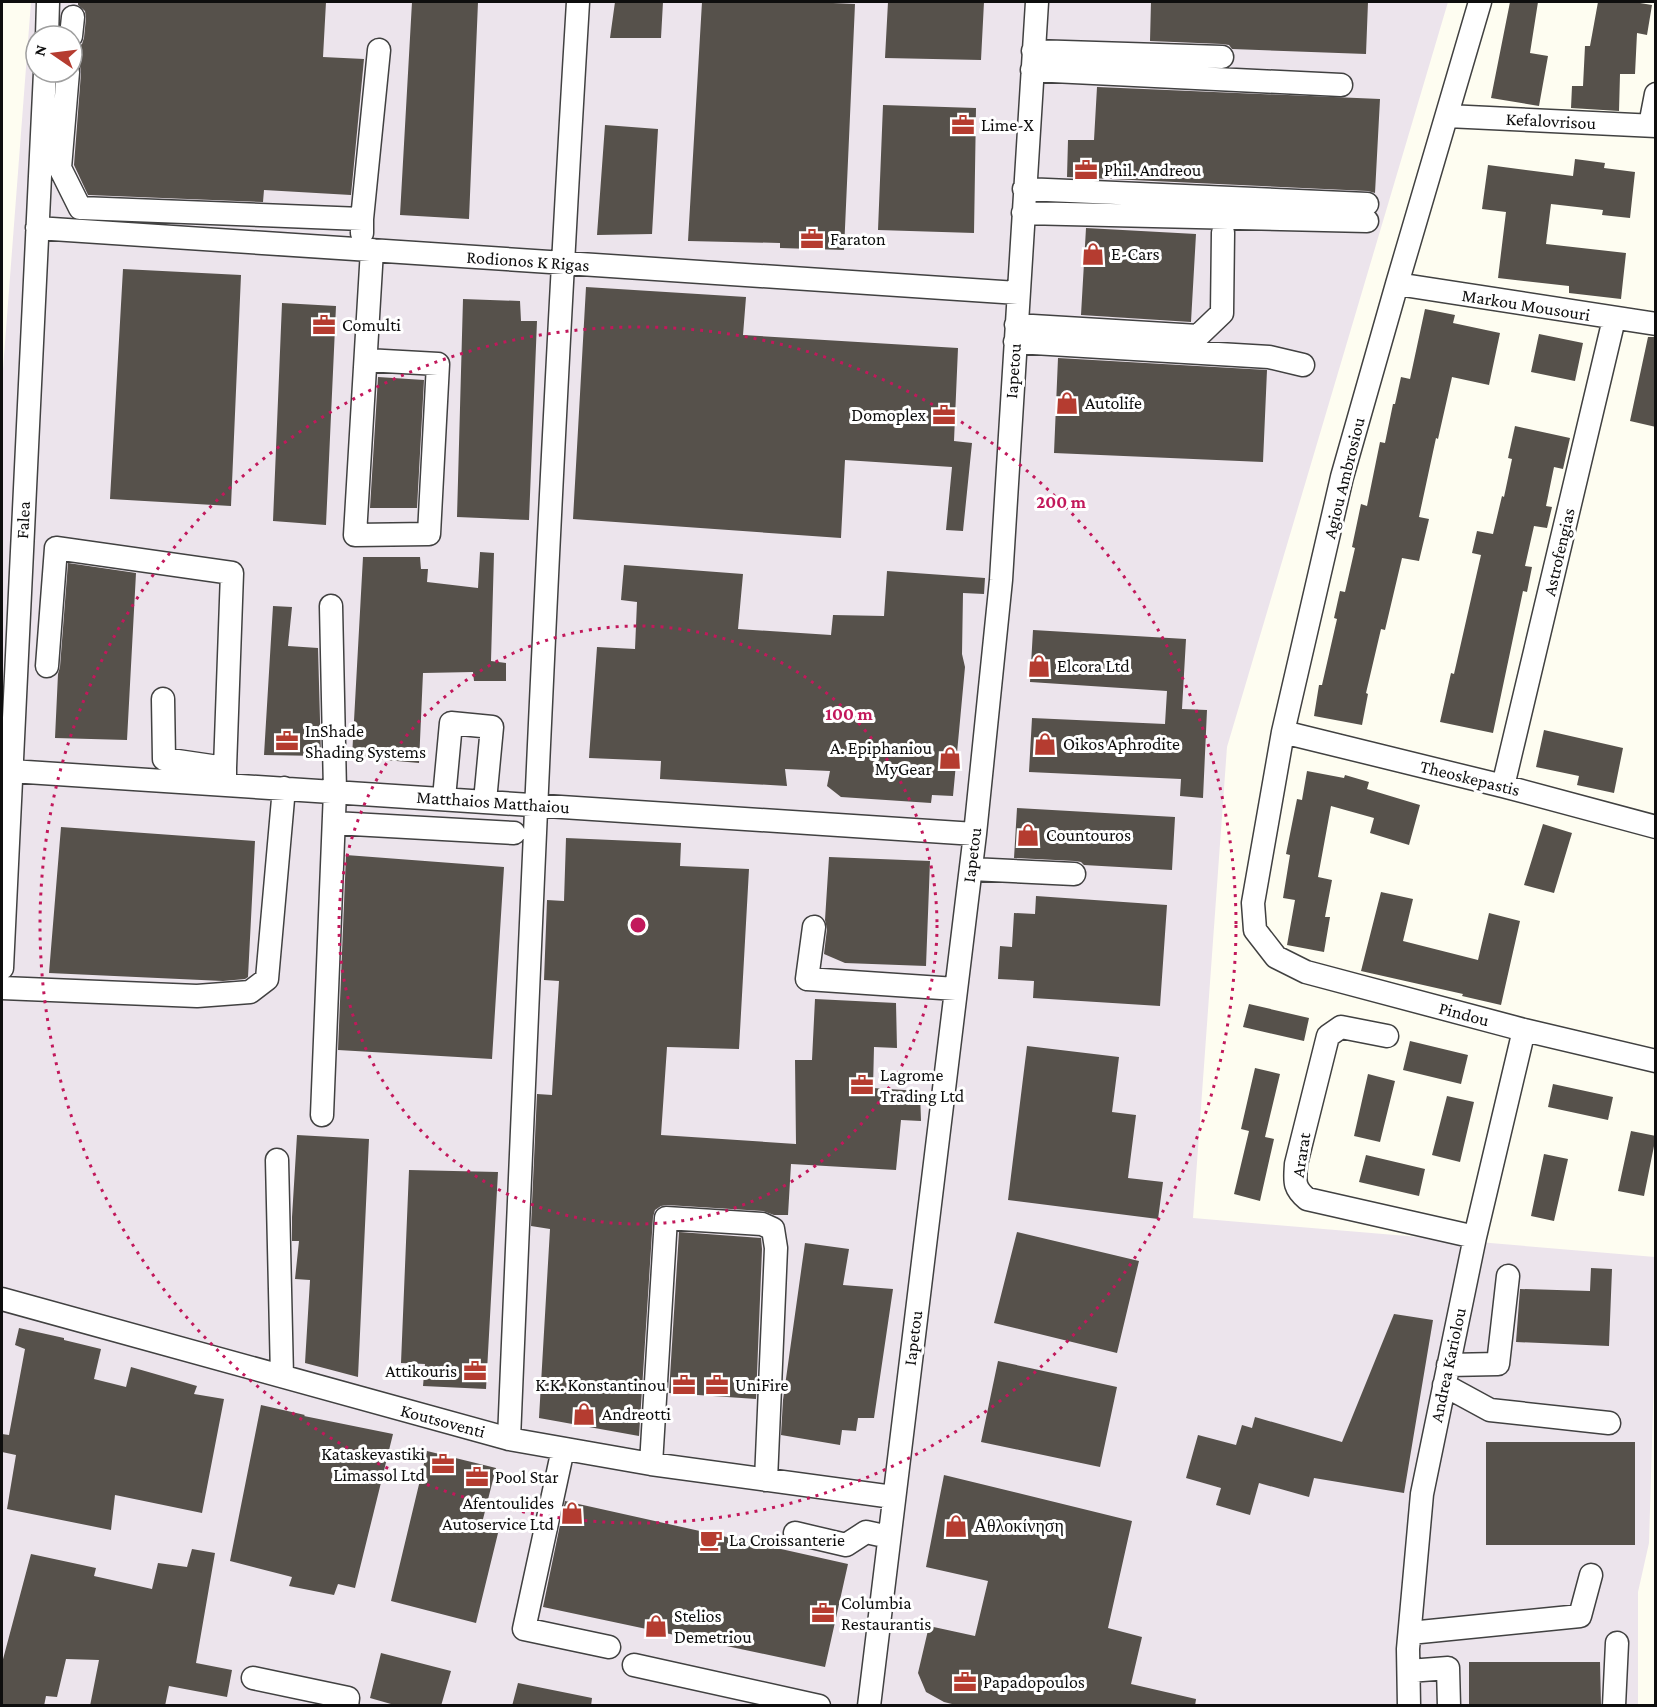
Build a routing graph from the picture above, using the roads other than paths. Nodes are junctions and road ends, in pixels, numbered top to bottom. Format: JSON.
{"nodes":[{"id":1,"x":48,"y":2,"type":"edge"},
{"id":2,"x":578,"y":2,"type":"edge"},
{"id":3,"x":1036,"y":2,"type":"edge"},
{"id":4,"x":1480,"y":2,"type":"edge"},
{"id":5,"x":47,"y":24,"type":"edge"},
{"id":6,"x":380,"y":50,"type":"dead end"},
{"id":7,"x":1222,"y":57,"type":"dead end"},
{"id":8,"x":1033,"y":60,"type":"junction"},
{"id":9,"x":44,"y":84,"type":"edge"},
{"id":10,"x":67,"y":84,"type":"edge"},
{"id":11,"x":1341,"y":85,"type":"dead end"},
{"id":12,"x":1656,"y":94,"type":"edge"},
{"id":13,"x":1447,"y":116,"type":"junction"},
{"id":14,"x":1653,"y":126,"type":"edge"},
{"id":15,"x":1024,"y":189,"type":"junction"},
{"id":16,"x":1023,"y":213,"type":"junction"},
{"id":17,"x":362,"y":219,"type":"junction"},
{"id":18,"x":37,"y":228,"type":"junction"},
{"id":19,"x":1223,"y":233,"type":"dead end"},
{"id":20,"x":367,"y":250,"type":"junction"},
{"id":21,"x":562,"y":263,"type":"junction"},
{"id":22,"x":1397,"y":284,"type":"junction"},
{"id":23,"x":1018,"y":294,"type":"junction"},
{"id":24,"x":1614,"y":319,"type":"junction"},
{"id":25,"x":1656,"y":324,"type":"edge"},
{"id":26,"x":1016,"y":333,"type":"junction"},
{"id":27,"x":366,"y":360,"type":"junction"},
{"id":28,"x":1303,"y":365,"type":"dead end"},
{"id":29,"x":331,"y":606,"type":"dead end"},
{"id":30,"x":47,"y":666,"type":"dead end"},
{"id":31,"x":163,"y":699,"type":"dead end"},
{"id":32,"x":1283,"y":732,"type":"junction"},
{"id":33,"x":11,"y":771,"type":"junction"},
{"id":34,"x":225,"y":776,"type":"junction"},
{"id":35,"x":1503,"y":786,"type":"junction"},
{"id":36,"x":284,"y":788,"type":"junction"},
{"id":37,"x":335,"y":791,"type":"junction"},
{"id":38,"x":444,"y":798,"type":"junction"},
{"id":39,"x":485,"y":801,"type":"junction"},
{"id":40,"x":536,"y":805,"type":"junction"},
{"id":41,"x":334,"y":823,"type":"junction"},
{"id":42,"x":1656,"y":827,"type":"edge"},
{"id":43,"x":514,"y":833,"type":"dead end"},
{"id":44,"x":975,"y":834,"type":"junction"},
{"id":45,"x":971,"y":868,"type":"junction"},
{"id":46,"x":1074,"y":874,"type":"dead end"},
{"id":47,"x":813,"y":927,"type":"dead end"},
{"id":48,"x":1276,"y":957,"type":"joint"},
{"id":49,"x":2,"y":968,"type":"edge"},
{"id":50,"x":2,"y":988,"type":"edge"},
{"id":51,"x":956,"y":989,"type":"junction"},
{"id":52,"x":1524,"y":1030,"type":"junction"},
{"id":53,"x":1387,"y":1036,"type":"dead end"},
{"id":54,"x":1656,"y":1061,"type":"edge"},
{"id":55,"x":322,"y":1114,"type":"dead end"},
{"id":56,"x":278,"y":1160,"type":"dead end"},
{"id":57,"x":1475,"y":1237,"type":"junction"},
{"id":58,"x":1509,"y":1276,"type":"dead end"},
{"id":59,"x":2,"y":1299,"type":"edge"},
{"id":60,"x":1446,"y":1375,"type":"junction"},
{"id":61,"x":282,"y":1377,"type":"junction"},
{"id":62,"x":1609,"y":1423,"type":"dead end"},
{"id":63,"x":509,"y":1439,"type":"junction"},
{"id":64,"x":563,"y":1449,"type":"junction"},
{"id":65,"x":651,"y":1464,"type":"junction"},
{"id":66,"x":766,"y":1480,"type":"junction"},
{"id":67,"x":893,"y":1497,"type":"junction"},
{"id":68,"x":795,"y":1533,"type":"dead end"},
{"id":69,"x":889,"y":1537,"type":"junction"},
{"id":70,"x":1591,"y":1575,"type":"dead end"},
{"id":71,"x":1410,"y":1633,"type":"junction"},
{"id":72,"x":1617,"y":1644,"type":"dead end"},
{"id":73,"x":609,"y":1647,"type":"dead end"},
{"id":74,"x":634,"y":1665,"type":"dead end"},
{"id":75,"x":1409,"y":1671,"type":"junction"},
{"id":76,"x":253,"y":1678,"type":"dead end"},
{"id":77,"x":346,"y":1706,"type":"edge"},
{"id":78,"x":819,"y":1706,"type":"edge"},
{"id":79,"x":869,"y":1706,"type":"edge"},
{"id":80,"x":1409,"y":1706,"type":"edge"},
{"id":81,"x":1449,"y":1706,"type":"edge"},
{"id":82,"x":1614,"y":1706,"type":"edge"}],
"edges":[{"from":1,"to":5,"type":"street"},
{"from":2,"to":21,"type":"street"},
{"from":3,"to":8,"type":"street","name":"Iapetou"},
{"from":4,"to":13,"type":"street","name":"Agiou Ambrosiou"},
{"from":6,"to":17,"type":"street"},
{"from":7,"to":8,"type":"street"},
{"from":8,"to":11,"type":"street"},
{"from":8,"to":15,"type":"street","name":"Iapetou"},
{"from":9,"to":18,"type":"street","name":"Falea"},
{"from":10,"to":17,"type":"street"},
{"from":12,"to":14,"type":"street"},
{"from":13,"to":14,"type":"street","name":"Kefalovrisou"},
{"from":13,"to":22,"type":"street","name":"Agiou Ambrosiou"},
{"from":15,"to":16,"type":"street","name":"Iapetou"},
{"from":15,"to":16,"type":"street"},
{"from":16,"to":23,"type":"street","name":"Iapetou"},
{"from":17,"to":20,"type":"street"},
{"from":18,"to":20,"type":"street","name":"Rodionos K Rigas"},
{"from":18,"to":33,"type":"street","name":"Falea"},
{"from":19,"to":26,"type":"street"},
{"from":20,"to":21,"type":"street","name":"Rodionos K Rigas"},
{"from":20,"to":27,"type":"street"},
{"from":21,"to":23,"type":"street","name":"Rodionos K Rigas"},
{"from":21,"to":40,"type":"street"},
{"from":22,"to":24,"type":"street","name":"Markou Mousouri"},
{"from":22,"to":32,"type":"street","name":"Agiou Ambrosiou"},
{"from":23,"to":26,"type":"street","name":"Iapetou"},
{"from":24,"to":25,"type":"street","name":"Markou Mousouri"},
{"from":24,"to":35,"type":"street","name":"Astrofengias"},
{"from":26,"to":28,"type":"street"},
{"from":26,"to":44,"type":"street","name":"Iapetou"},
{"from":27,"to":27,"type":"street"},
{"from":29,"to":37,"type":"street"},
{"from":30,"to":34,"type":"street"},
{"from":31,"to":34,"type":"street"},
{"from":32,"to":35,"type":"street","name":"Theoskepastis"},
{"from":32,"to":48,"type":"street","name":"Agiou Ambrosiou"},
{"from":33,"to":34,"type":"street","name":"Matthaios Matthaiou"},
{"from":33,"to":49,"type":"street","name":"Falea"},
{"from":34,"to":36,"type":"street","name":"Matthaios Matthaiou"},
{"from":35,"to":42,"type":"street","name":"Theoskepastis"},
{"from":36,"to":37,"type":"street","name":"Matthaios Matthaiou"},
{"from":36,"to":50,"type":"street"},
{"from":37,"to":38,"type":"street","name":"Matthaios Matthaiou"},
{"from":37,"to":41,"type":"street"},
{"from":38,"to":39,"type":"street","name":"Matthaios Matthaiou"},
{"from":38,"to":39,"type":"street"},
{"from":39,"to":40,"type":"street","name":"Matthaios Matthaiou"},
{"from":40,"to":44,"type":"street","name":"Matthaios Matthaiou"},
{"from":40,"to":63,"type":"street"},
{"from":41,"to":43,"type":"street"},
{"from":41,"to":55,"type":"street"},
{"from":44,"to":45,"type":"street","name":"Iapetou"},
{"from":45,"to":46,"type":"street"},
{"from":45,"to":51,"type":"street","name":"Iapetou"},
{"from":47,"to":51,"type":"street"},
{"from":48,"to":52,"type":"street","name":"Pindou"},
{"from":51,"to":67,"type":"street","name":"Iapetou"},
{"from":52,"to":54,"type":"street","name":"Pindou"},
{"from":52,"to":57,"type":"street","name":"Andrea Kariolou"},
{"from":53,"to":57,"type":"street","name":"Ararat"},
{"from":56,"to":61,"type":"street"},
{"from":57,"to":60,"type":"street","name":"Andrea Kariolou"},
{"from":58,"to":60,"type":"street"},
{"from":59,"to":61,"type":"street","name":"Koutsoventi"},
{"from":60,"to":62,"type":"street"},
{"from":60,"to":71,"type":"street","name":"Andrea Kariolou"},
{"from":61,"to":63,"type":"street","name":"Koutsoventi"},
{"from":63,"to":64,"type":"street","name":"Koutsoventi"},
{"from":64,"to":65,"type":"street","name":"Koutsoventi"},
{"from":64,"to":73,"type":"street"},
{"from":65,"to":66,"type":"street","name":"Koutsoventi"},
{"from":65,"to":66,"type":"street"},
{"from":66,"to":67,"type":"street","name":"Koutsoventi"},
{"from":67,"to":69,"type":"street","name":"Iapetou"},
{"from":68,"to":69,"type":"street"},
{"from":69,"to":79,"type":"street","name":"Iapetou"},
{"from":70,"to":71,"type":"street"},
{"from":71,"to":75,"type":"street","name":"Andrea Kariolou"},
{"from":72,"to":82,"type":"street"},
{"from":74,"to":78,"type":"street"},
{"from":75,"to":80,"type":"street","name":"Andrea Kariolou"},
{"from":75,"to":81,"type":"street"},
{"from":76,"to":77,"type":"street"}]}
